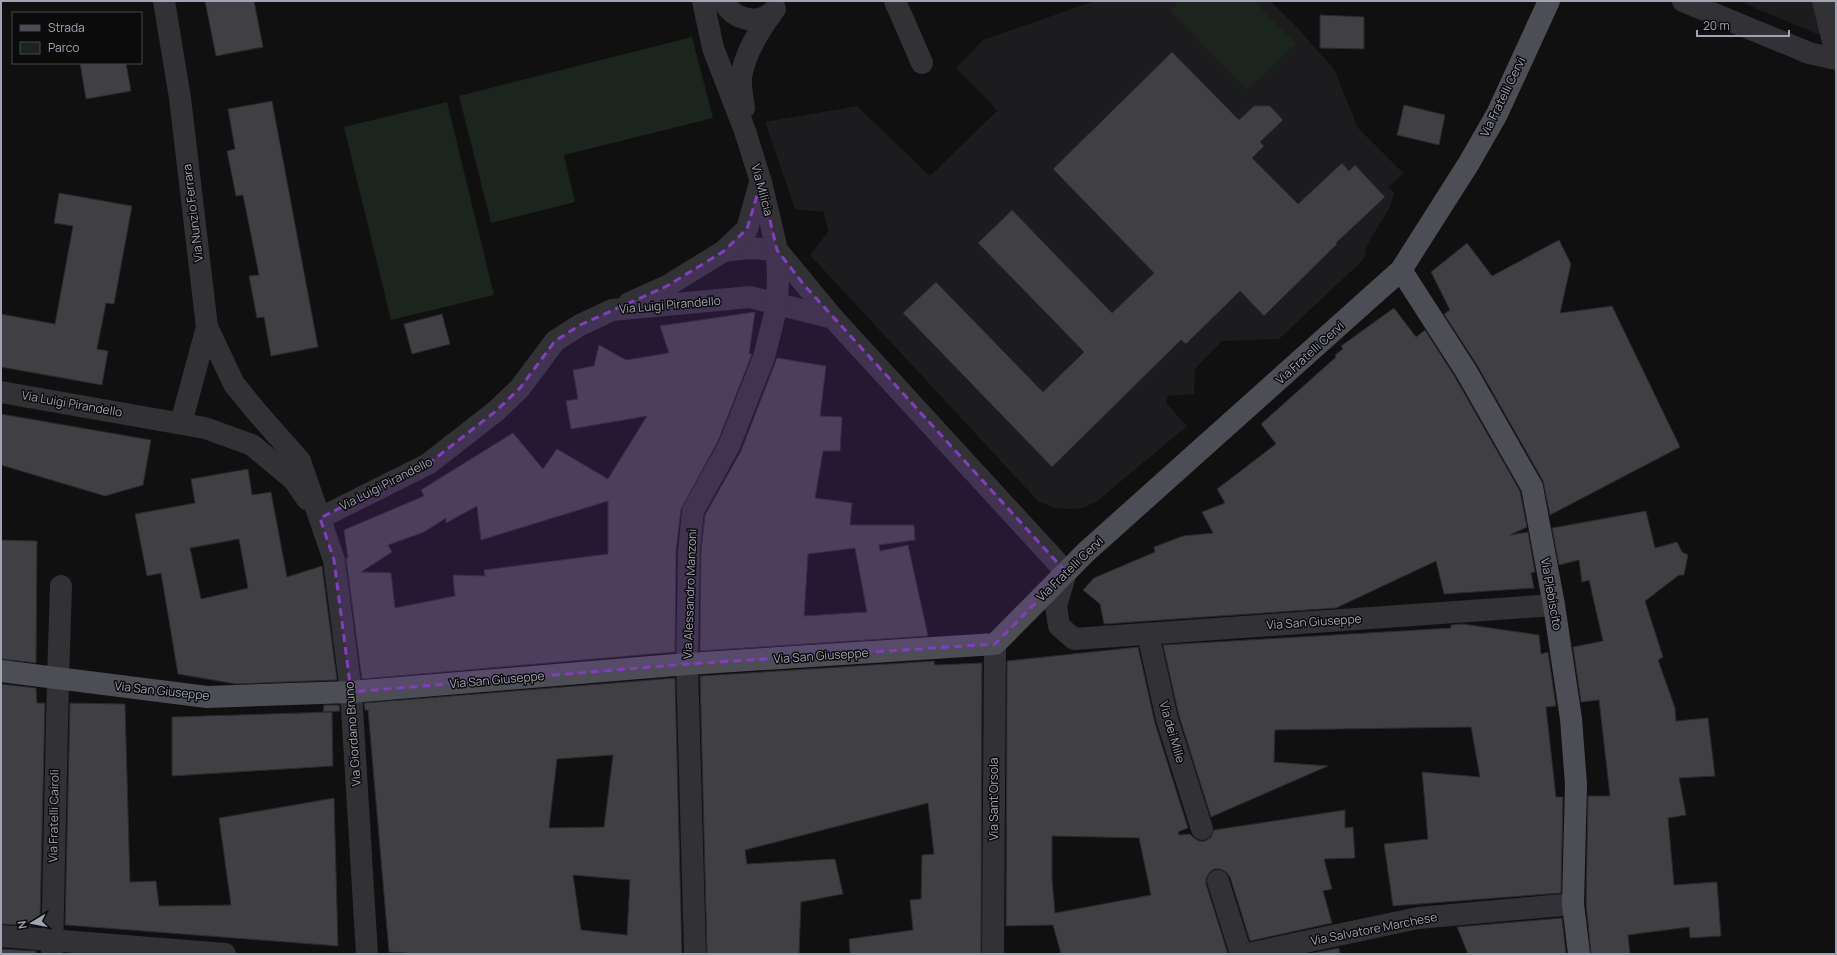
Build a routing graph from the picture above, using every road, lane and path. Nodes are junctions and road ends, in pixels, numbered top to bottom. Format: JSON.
{"nodes":[{"id":1,"x":164,"y":1,"type":"edge"},
{"id":2,"x":895,"y":1,"type":"edge"},
{"id":3,"x":1549,"y":1,"type":"edge"},
{"id":4,"x":1682,"y":1,"type":"edge"},
{"id":5,"x":1823,"y":1,"type":"edge"},
{"id":6,"x":709,"y":2,"type":"edge"},
{"id":7,"x":779,"y":4,"type":"edge"},
{"id":8,"x":1836,"y":54,"type":"edge"},
{"id":9,"x":1836,"y":59,"type":"edge"},
{"id":10,"x":922,"y":63,"type":"dead end"},
{"id":11,"x":745,"y":131,"type":"junction"},
{"id":12,"x":761,"y":182,"type":"junction"},
{"id":13,"x":777,"y":250,"type":"junction"},
{"id":14,"x":724,"y":251,"type":"junction"},
{"id":15,"x":1401,"y":270,"type":"junction"},
{"id":16,"x":776,"y":304,"type":"junction"},
{"id":17,"x":612,"y":310,"type":"junction"},
{"id":18,"x":833,"y":318,"type":"junction"},
{"id":19,"x":207,"y":328,"type":"junction"},
{"id":20,"x":1,"y":392,"type":"edge"},
{"id":21,"x":181,"y":423,"type":"junction"},
{"id":22,"x":320,"y":518,"type":"junction"},
{"id":23,"x":1066,"y":572,"type":"junction"},
{"id":24,"x":62,"y":586,"type":"dead end"},
{"id":25,"x":1554,"y":605,"type":"junction"},
{"id":26,"x":1148,"y":634,"type":"junction"},
{"id":27,"x":995,"y":644,"type":"junction"},
{"id":28,"x":687,"y":664,"type":"junction"},
{"id":29,"x":1,"y":671,"type":"edge"},
{"id":30,"x":58,"y":679,"type":"junction"},
{"id":31,"x":351,"y":692,"type":"junction"},
{"id":32,"x":1202,"y":829,"type":"dead end"},
{"id":33,"x":1218,"y":881,"type":"dead end"},
{"id":34,"x":1573,"y":904,"type":"junction"},
{"id":35,"x":1,"y":936,"type":"edge"},
{"id":36,"x":52,"y":947,"type":"edge"},
{"id":37,"x":225,"y":954,"type":"edge"},
{"id":38,"x":367,"y":954,"type":"edge"},
{"id":39,"x":695,"y":954,"type":"edge"},
{"id":40,"x":993,"y":954,"type":"edge"},
{"id":41,"x":1241,"y":954,"type":"edge"},
{"id":42,"x":1248,"y":954,"type":"edge"},
{"id":43,"x":1579,"y":954,"type":"edge"}],
"edges":[{"from":1,"to":19,"type":"street","name":"Via Nunzio Ferrara"},
{"from":2,"to":10,"type":"street"},
{"from":3,"to":15,"type":"main road","name":"Via Fratelli Cervi"},
{"from":4,"to":9,"type":"street"},
{"from":5,"to":8,"type":"street"},
{"from":6,"to":7,"type":"street"},
{"from":6,"to":11,"type":"street"},
{"from":7,"to":11,"type":"street"},
{"from":11,"to":12,"type":"street","name":"Via Milicia"},
{"from":12,"to":13,"type":"street","name":"Via Milicia"},
{"from":12,"to":14,"type":"street"},
{"from":13,"to":14,"type":"street"},
{"from":13,"to":16,"type":"street","name":"Via Alessandro Manzoni"},
{"from":13,"to":18,"type":"street"},
{"from":14,"to":17,"type":"street"},
{"from":15,"to":23,"type":"main road","name":"Via Fratelli Cervi"},
{"from":15,"to":25,"type":"main road","name":"Via Plebiscito"},
{"from":16,"to":17,"type":"street","name":"Via Luigi Pirandello"},
{"from":16,"to":18,"type":"street","name":"Via Luigi Pirandello"},
{"from":16,"to":28,"type":"street","name":"Via Alessandro Manzoni"},
{"from":17,"to":22,"type":"street","name":"Via Luigi Pirandello"},
{"from":18,"to":23,"type":"street"},
{"from":19,"to":21,"type":"street","name":"Via Nunzio Ferrara"},
{"from":19,"to":22,"type":"street","name":"Via Giordano Bruno"},
{"from":20,"to":21,"type":"street","name":"Via Luigi Pirandello"},
{"from":21,"to":22,"type":"street","name":"Via Luigi Pirandello"},
{"from":22,"to":31,"type":"street","name":"Via Giordano Bruno"},
{"from":23,"to":26,"type":"street","name":"Via San Giuseppe"},
{"from":23,"to":27,"type":"main road","name":"Via Fratelli Cervi"},
{"from":24,"to":30,"type":"street","name":"Via Fratelli Cairoli"},
{"from":25,"to":26,"type":"street","name":"Via San Giuseppe"},
{"from":25,"to":34,"type":"main road","name":"Via Plebiscito"},
{"from":26,"to":32,"type":"street","name":"Via dei Mille"},
{"from":27,"to":28,"type":"main road","name":"Via San Giuseppe"},
{"from":27,"to":40,"type":"street","name":"Via Sant'Orsola"},
{"from":28,"to":31,"type":"main road","name":"Via San Giuseppe"},
{"from":28,"to":39,"type":"street","name":"Via Alessandro Manzoni"},
{"from":29,"to":30,"type":"main road","name":"Via San Giuseppe"},
{"from":30,"to":31,"type":"main road","name":"Via San Giuseppe"},
{"from":30,"to":36,"type":"street","name":"Via Fratelli Cairoli"},
{"from":31,"to":38,"type":"street","name":"Via Giordano Bruno"},
{"from":33,"to":41,"type":"street"},
{"from":34,"to":42,"type":"street","name":"Via Salvatore Marchese"},
{"from":34,"to":43,"type":"main road","name":"Via Plebiscito"},
{"from":35,"to":36,"type":"street"},
{"from":36,"to":37,"type":"street"}]}
